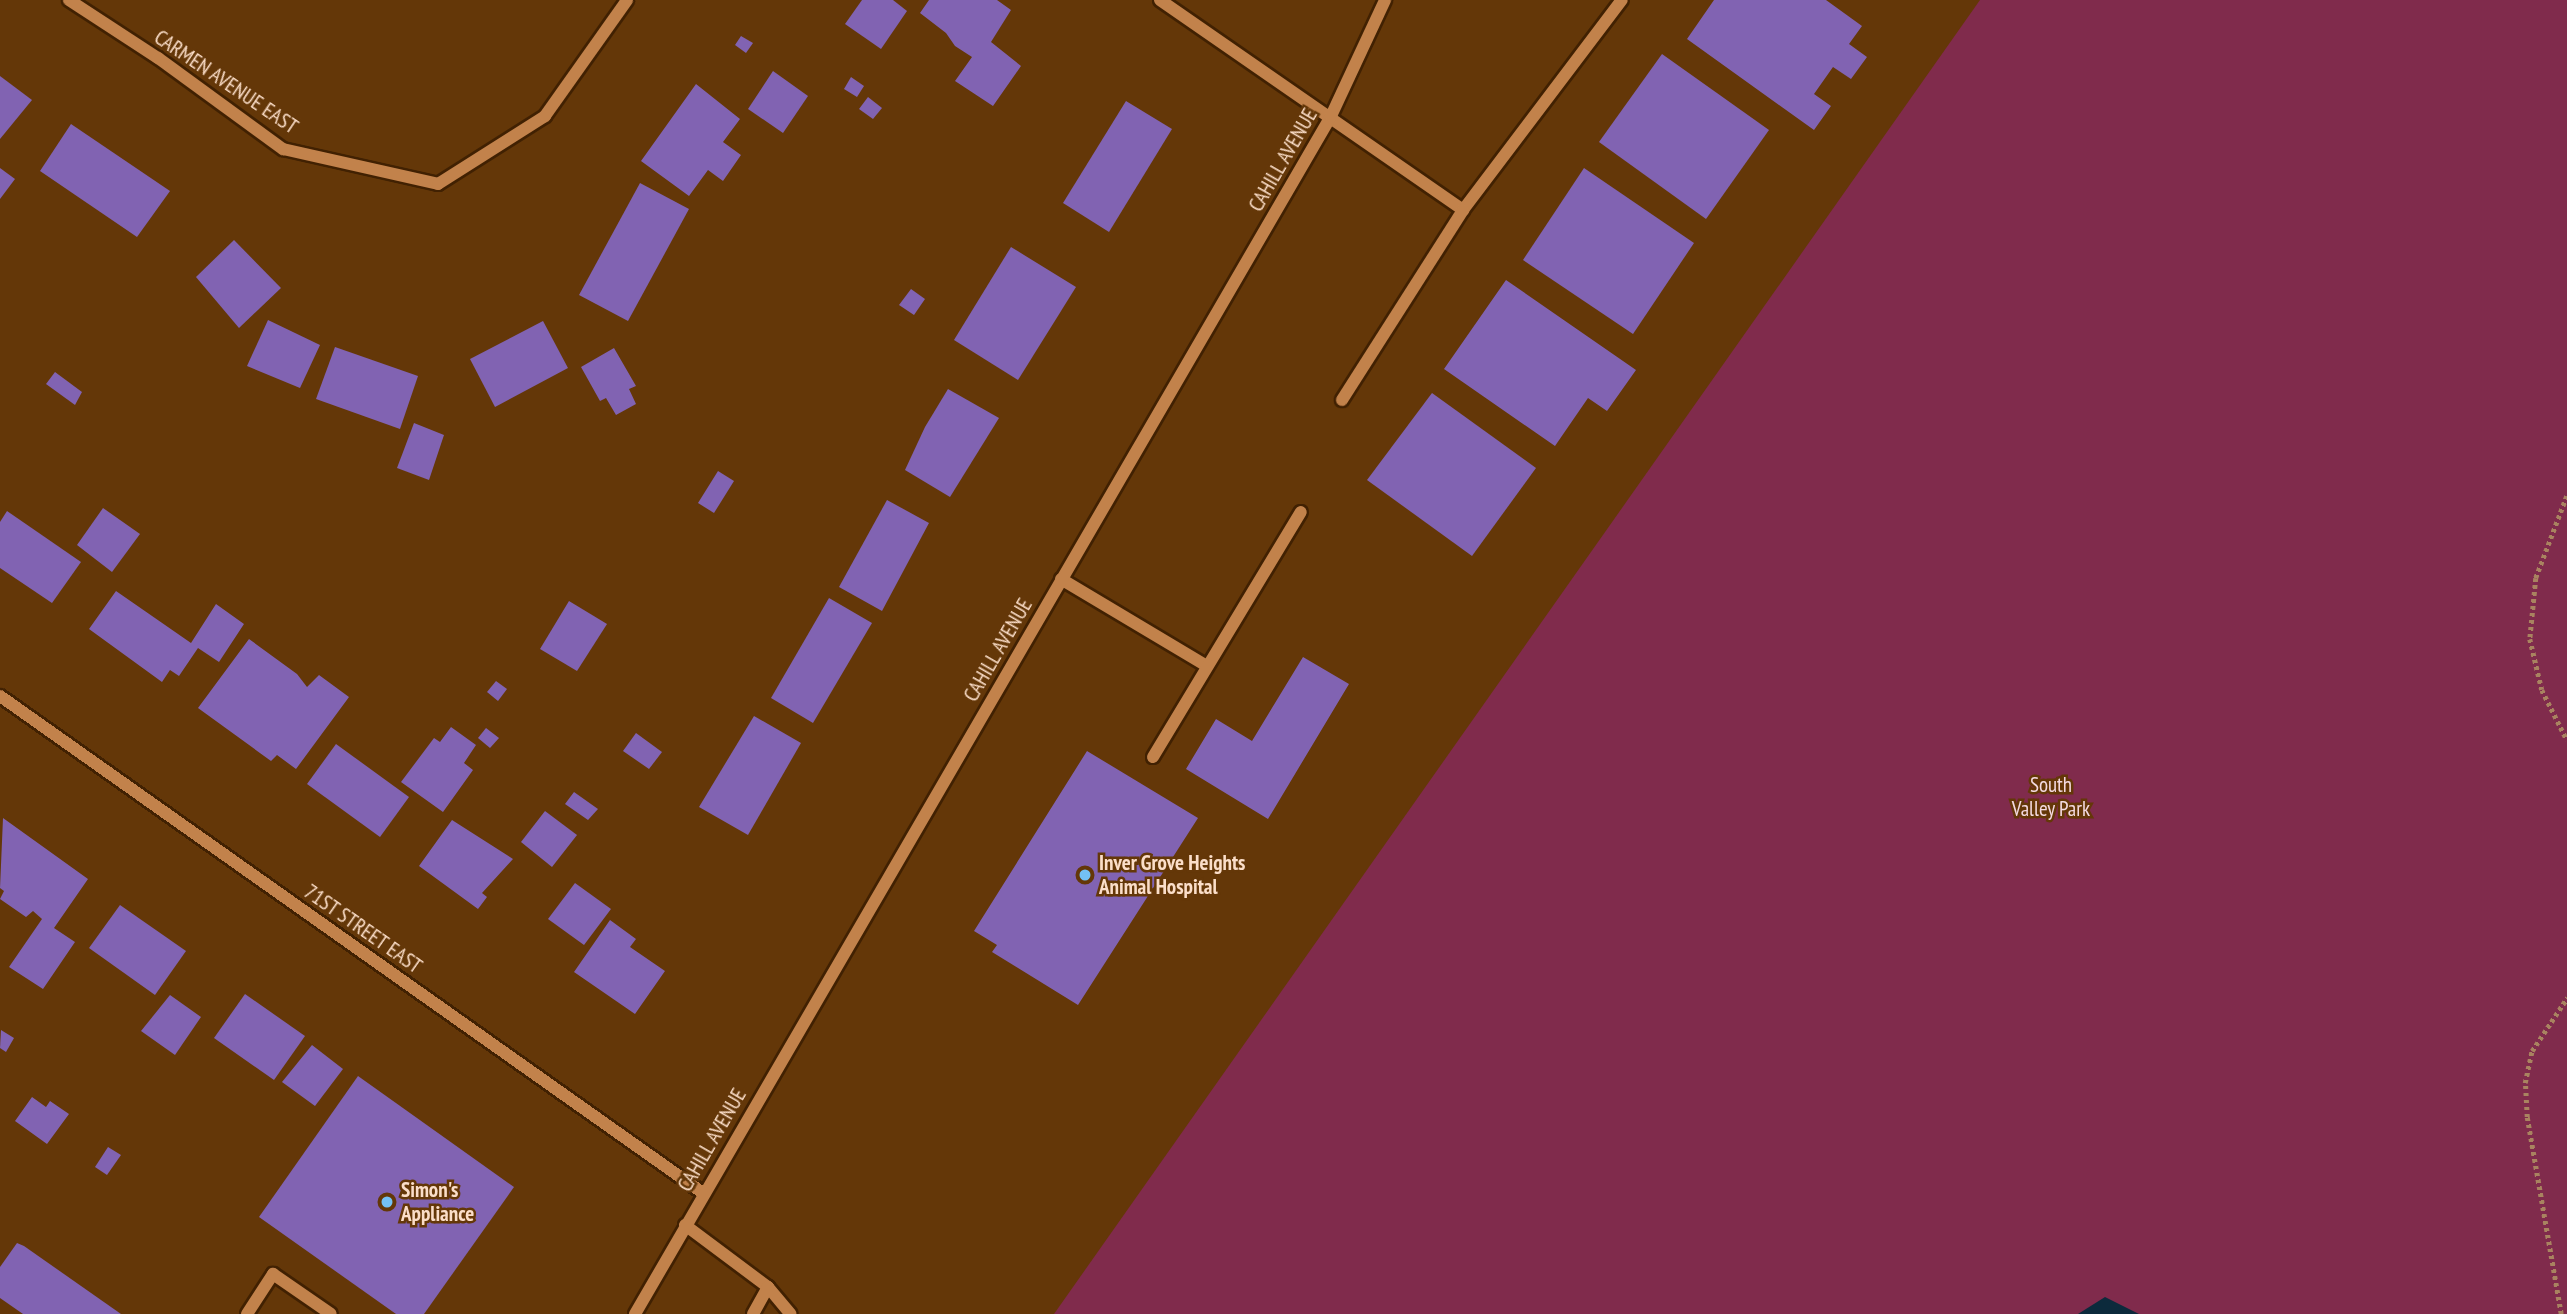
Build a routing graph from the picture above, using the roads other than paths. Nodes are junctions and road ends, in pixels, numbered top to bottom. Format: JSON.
{"nodes":[{"id":1,"x":69,"y":0,"type":"edge"},
{"id":2,"x":626,"y":0,"type":"edge"},
{"id":3,"x":1160,"y":0,"type":"edge"},
{"id":4,"x":1385,"y":0,"type":"edge"},
{"id":5,"x":1622,"y":0,"type":"edge"},
{"id":6,"x":1331,"y":116,"type":"junction"},
{"id":7,"x":1463,"y":210,"type":"junction"},
{"id":8,"x":1342,"y":400,"type":"dead end"},
{"id":9,"x":1301,"y":512,"type":"dead end"},
{"id":10,"x":1061,"y":579,"type":"junction"},
{"id":11,"x":1208,"y":666,"type":"junction"},
{"id":12,"x":0,"y":696,"type":"edge"},
{"id":13,"x":1153,"y":757,"type":"dead end"},
{"id":14,"x":703,"y":1193,"type":"junction"},
{"id":15,"x":685,"y":1225,"type":"junction"},
{"id":16,"x":768,"y":1287,"type":"junction"},
{"id":17,"x":247,"y":1314,"type":"edge"},
{"id":18,"x":331,"y":1314,"type":"edge"},
{"id":19,"x":635,"y":1314,"type":"edge"},
{"id":20,"x":753,"y":1314,"type":"edge"},
{"id":21,"x":791,"y":1314,"type":"edge"}],
"edges":[{"from":1,"to":2,"type":"street","name":"CARMEN AVENUE EAST"},
{"from":3,"to":6,"type":"street"},
{"from":4,"to":6,"type":"street","name":"CAHILL AVENUE"},
{"from":5,"to":7,"type":"street"},
{"from":6,"to":7,"type":"street"},
{"from":6,"to":10,"type":"street","name":"CAHILL AVENUE"},
{"from":7,"to":8,"type":"street"},
{"from":9,"to":11,"type":"street"},
{"from":10,"to":11,"type":"street"},
{"from":10,"to":14,"type":"street","name":"CAHILL AVENUE"},
{"from":11,"to":13,"type":"street"},
{"from":12,"to":14,"type":"street","name":"71ST STREET EAST"},
{"from":14,"to":15,"type":"street","name":"CAHILL AVENUE"},
{"from":15,"to":16,"type":"street"},
{"from":15,"to":19,"type":"street","name":"CAHILL AVENUE"},
{"from":16,"to":20,"type":"street"},
{"from":16,"to":21,"type":"street"},
{"from":17,"to":18,"type":"street"}]}
